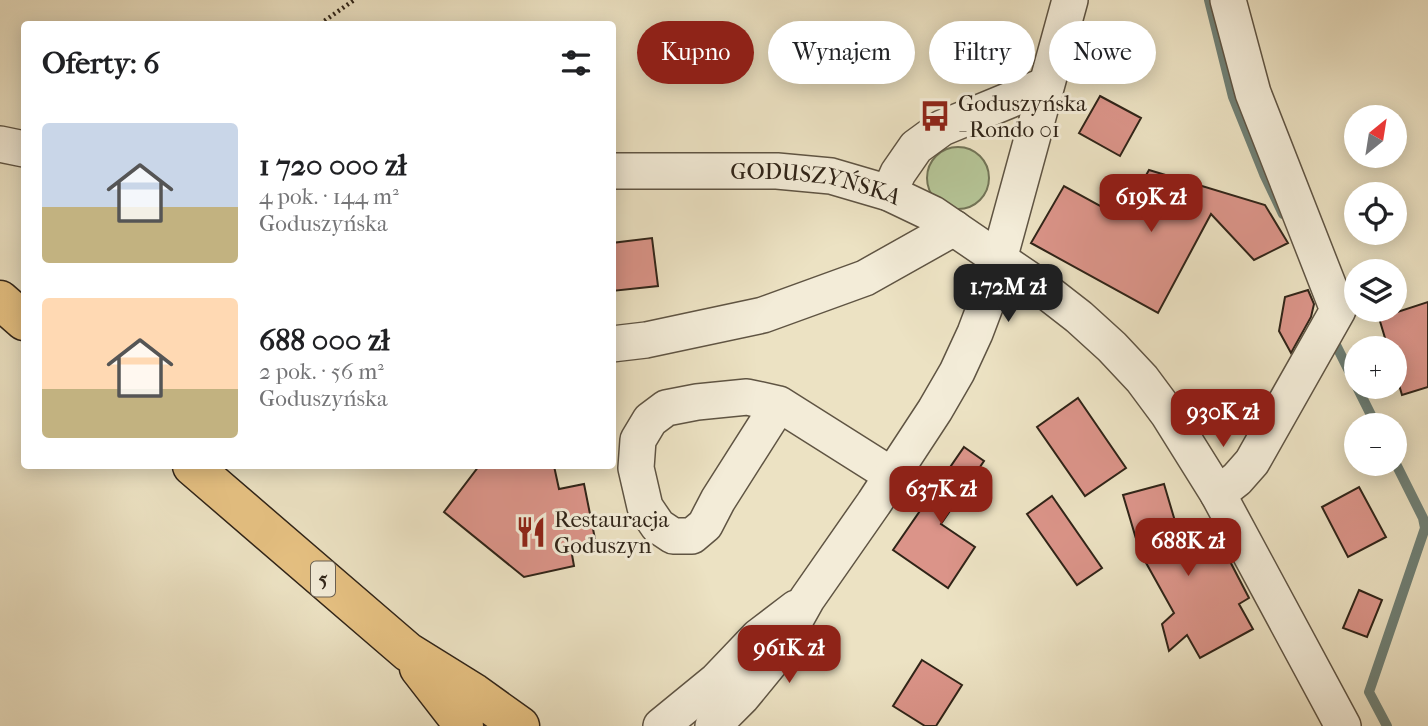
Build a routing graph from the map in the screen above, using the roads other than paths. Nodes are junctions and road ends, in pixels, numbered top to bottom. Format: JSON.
{"nodes":[{"id":1,"x":1070,"y":0,"type":"edge"},
{"id":2,"x":1228,"y":0,"type":"edge"},
{"id":3,"x":1046,"y":85,"type":"junction"},
{"id":4,"x":0,"y":144,"type":"edge"},
{"id":5,"x":21,"y":148,"type":"edge"},
{"id":6,"x":616,"y":172,"type":"edge"},
{"id":7,"x":889,"y":193,"type":"junction"},
{"id":8,"x":954,"y":228,"type":"junction"},
{"id":9,"x":999,"y":259,"type":"junction"},
{"id":10,"x":0,"y":300,"type":"edge"},
{"id":11,"x":21,"y":318,"type":"edge"},
{"id":12,"x":616,"y":344,"type":"edge"},
{"id":13,"x":779,"y":404,"type":"junction"},
{"id":14,"x":195,"y":469,"type":"edge"},
{"id":15,"x":892,"y":475,"type":"junction"},
{"id":16,"x":1218,"y":494,"type":"junction"},
{"id":17,"x":807,"y":599,"type":"junction"},
{"id":18,"x":408,"y":652,"type":"junction"},
{"id":19,"x":464,"y":726,"type":"edge"},
{"id":20,"x":520,"y":726,"type":"edge"},
{"id":21,"x":661,"y":726,"type":"edge"},
{"id":22,"x":713,"y":726,"type":"edge"},
{"id":23,"x":1343,"y":726,"type":"edge"}],
"edges":[{"from":1,"to":3,"type":"street"},
{"from":2,"to":16,"type":"street"},
{"from":3,"to":7,"type":"street"},
{"from":3,"to":9,"type":"street"},
{"from":4,"to":5,"type":"street"},
{"from":6,"to":7,"type":"street","name":"GODUSZYŃSKA"},
{"from":7,"to":8,"type":"street","name":"GODUSZYŃSKA"},
{"from":8,"to":9,"type":"street","name":"GODUSZYŃSKA"},
{"from":8,"to":12,"type":"street"},
{"from":9,"to":15,"type":"street"},
{"from":9,"to":16,"type":"street","name":"GODUSZYŃSKA"},
{"from":10,"to":11,"type":"main road"},
{"from":13,"to":13,"type":"street"},
{"from":13,"to":15,"type":"street"},
{"from":14,"to":18,"type":"main road","number":"5"},
{"from":15,"to":17,"type":"street"},
{"from":16,"to":23,"type":"street","name":"GODUSZYŃSKA"},
{"from":17,"to":21,"type":"street"},
{"from":17,"to":22,"type":"street"},
{"from":18,"to":19,"type":"main road","number":"5"},
{"from":18,"to":20,"type":"main road","number":"5"}]}
